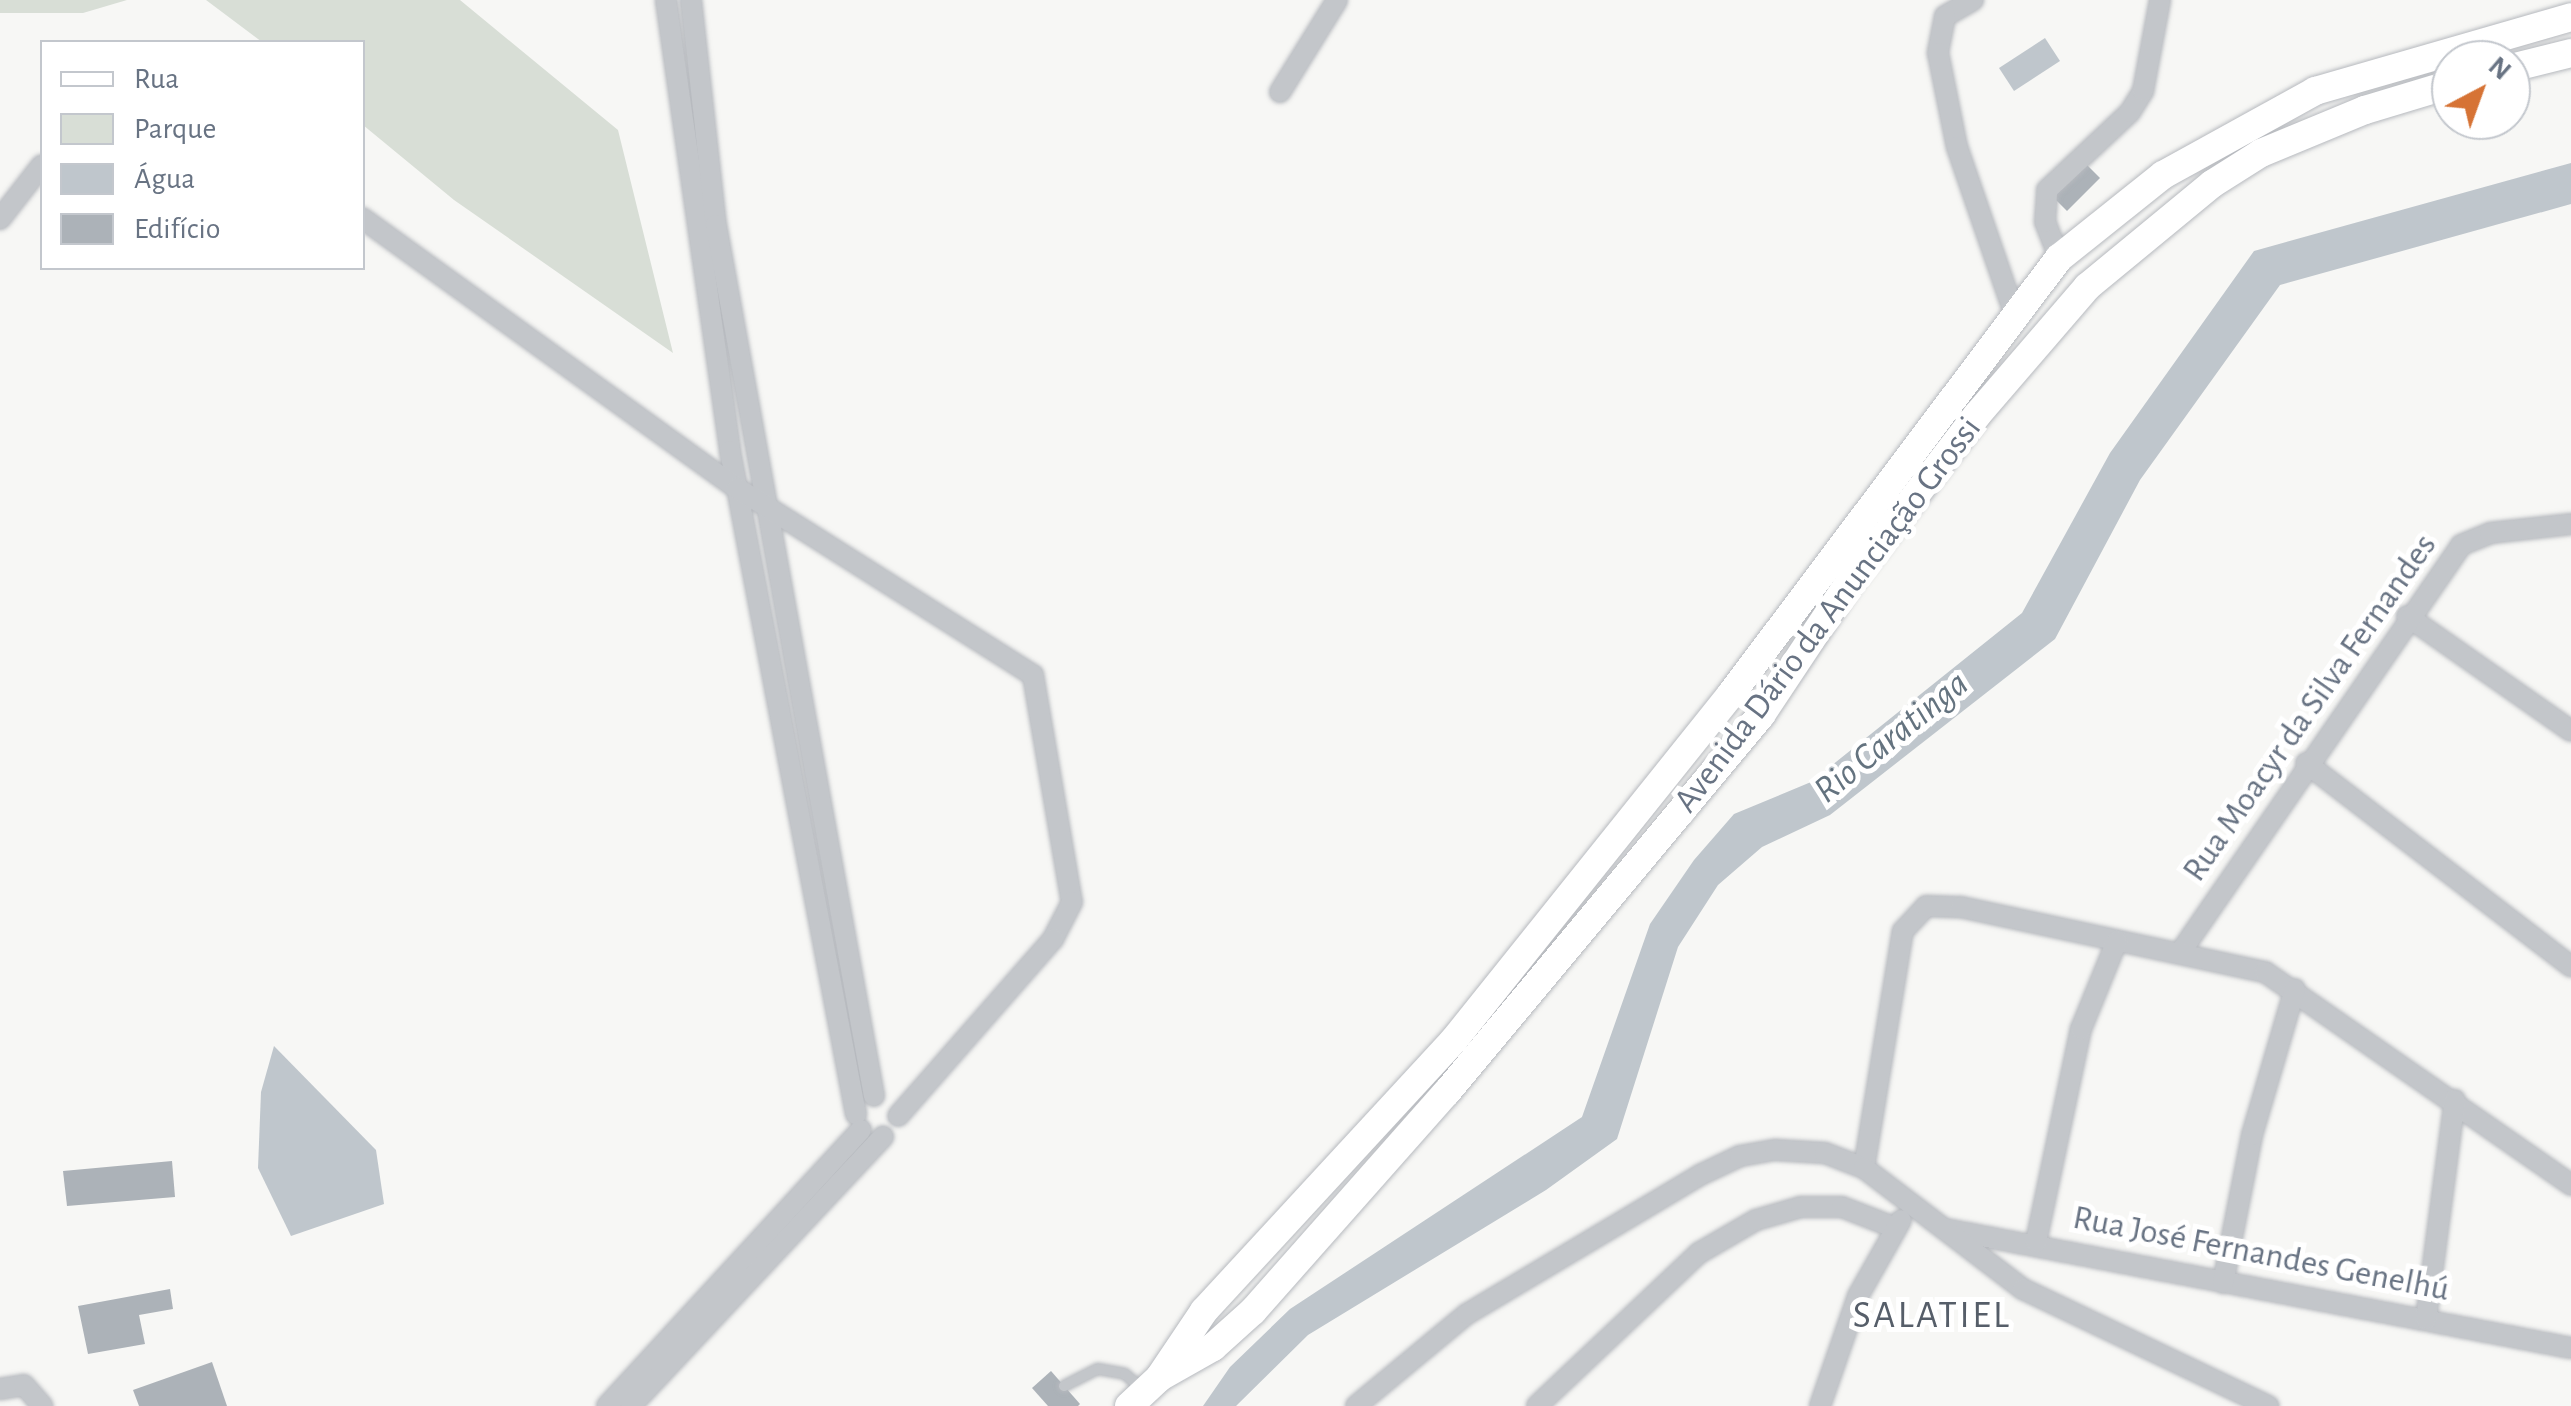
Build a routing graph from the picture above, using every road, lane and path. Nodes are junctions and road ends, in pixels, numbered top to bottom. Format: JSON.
{"nodes":[{"id":1,"x":666,"y":0,"type":"edge"},
{"id":2,"x":691,"y":0,"type":"edge"},
{"id":3,"x":1337,"y":0,"type":"edge"},
{"id":4,"x":1974,"y":0,"type":"edge"},
{"id":5,"x":2160,"y":0,"type":"edge"},
{"id":6,"x":2571,"y":17,"type":"edge"},
{"id":7,"x":2571,"y":54,"type":"edge"},
{"id":8,"x":2531,"y":63,"type":"edge"},
{"id":9,"x":2431,"y":90,"type":"edge"},
{"id":10,"x":1280,"y":92,"type":"dead end"},
{"id":11,"x":40,"y":168,"type":"edge"},
{"id":12,"x":0,"y":219,"type":"edge"},
{"id":13,"x":365,"y":220,"type":"edge"},
{"id":14,"x":2060,"y":258,"type":"junction"},
{"id":15,"x":2014,"y":313,"type":"junction"},
{"id":16,"x":730,"y":451,"type":"junction"},
{"id":17,"x":759,"y":458,"type":"junction"},
{"id":18,"x":736,"y":488,"type":"junction"},
{"id":19,"x":767,"y":504,"type":"junction"},
{"id":20,"x":2571,"y":524,"type":"edge"},
{"id":21,"x":2407,"y":616,"type":"junction"},
{"id":22,"x":1731,"y":694,"type":"junction"},
{"id":23,"x":1762,"y":715,"type":"junction"},
{"id":24,"x":2571,"y":731,"type":"edge"},
{"id":25,"x":2306,"y":763,"type":"junction"},
{"id":26,"x":2117,"y":941,"type":"junction"},
{"id":27,"x":2182,"y":950,"type":"junction"},
{"id":28,"x":2571,"y":966,"type":"edge"},
{"id":29,"x":2295,"y":989,"type":"junction"},
{"id":30,"x":874,"y":1096,"type":"junction"},
{"id":31,"x":2455,"y":1100,"type":"junction"},
{"id":32,"x":898,"y":1116,"type":"junction"},
{"id":33,"x":858,"y":1122,"type":"junction"},
{"id":34,"x":883,"y":1136,"type":"junction"},
{"id":35,"x":1864,"y":1168,"type":"junction"},
{"id":36,"x":2571,"y":1185,"type":"edge"},
{"id":37,"x":1910,"y":1206,"type":"junction"},
{"id":38,"x":1896,"y":1228,"type":"junction"},
{"id":39,"x":1938,"y":1228,"type":"junction"},
{"id":40,"x":2036,"y":1242,"type":"junction"},
{"id":41,"x":2223,"y":1283,"type":"junction"},
{"id":42,"x":2426,"y":1319,"type":"junction"},
{"id":43,"x":2571,"y":1348,"type":"edge"},
{"id":44,"x":1,"y":1382,"type":"edge"},
{"id":45,"x":1064,"y":1386,"type":"dead end"},
{"id":46,"x":1144,"y":1392,"type":"edge"},
{"id":47,"x":42,"y":1406,"type":"edge"},
{"id":48,"x":607,"y":1406,"type":"edge"},
{"id":49,"x":632,"y":1406,"type":"edge"},
{"id":50,"x":1356,"y":1406,"type":"edge"},
{"id":51,"x":1537,"y":1406,"type":"edge"},
{"id":52,"x":1820,"y":1406,"type":"edge"},
{"id":53,"x":2268,"y":1406,"type":"edge"}],
"edges":[{"from":1,"to":16,"type":"street"},
{"from":2,"to":17,"type":"street"},
{"from":3,"to":10,"type":"street"},
{"from":4,"to":15,"type":"street"},
{"from":5,"to":14,"type":"street"},
{"from":6,"to":14,"type":"main road","name":"Avenida Dário da Anunciação Grossi"},
{"from":7,"to":8,"type":"main road"},
{"from":9,"to":23,"type":"main road","name":"Avenida Dário da Anunciação Grossi"},
{"from":11,"to":12,"type":"street"},
{"from":13,"to":18,"type":"street"},
{"from":14,"to":15,"type":"main road","name":"Avenida Dário da Anunciação Grossi"},
{"from":15,"to":22,"type":"main road","name":"Avenida Dário da Anunciação Grossi"},
{"from":16,"to":17,"type":"street"},
{"from":16,"to":18,"type":"street"},
{"from":17,"to":19,"type":"street"},
{"from":18,"to":19,"type":"street"},
{"from":18,"to":33,"type":"street"},
{"from":19,"to":30,"type":"street"},
{"from":19,"to":32,"type":"street"},
{"from":20,"to":21,"type":"street","name":"Rua Moacyr da Silva Fernandes"},
{"from":21,"to":24,"type":"street"},
{"from":21,"to":25,"type":"street","name":"Rua Moacyr da Silva Fernandes"},
{"from":22,"to":23,"type":"main road"},
{"from":22,"to":46,"type":"main road","name":"Avenida Dário da Anunciação Grossi"},
{"from":23,"to":46,"type":"main road","name":"Avenida Dário da Anunciação Grossi"},
{"from":25,"to":27,"type":"street","name":"Rua Moacyr da Silva Fernandes"},
{"from":25,"to":28,"type":"street"},
{"from":26,"to":27,"type":"street"},
{"from":26,"to":35,"type":"street"},
{"from":26,"to":40,"type":"street"},
{"from":27,"to":29,"type":"street"},
{"from":29,"to":31,"type":"street"},
{"from":29,"to":41,"type":"street"},
{"from":30,"to":32,"type":"street"},
{"from":30,"to":33,"type":"street"},
{"from":31,"to":36,"type":"street"},
{"from":31,"to":42,"type":"street"},
{"from":32,"to":34,"type":"street"},
{"from":33,"to":34,"type":"street"},
{"from":33,"to":48,"type":"street"},
{"from":34,"to":49,"type":"street"},
{"from":35,"to":37,"type":"street"},
{"from":35,"to":50,"type":"street"},
{"from":37,"to":38,"type":"street"},
{"from":37,"to":39,"type":"street"},
{"from":38,"to":51,"type":"street"},
{"from":38,"to":52,"type":"street"},
{"from":39,"to":40,"type":"street","name":"Rua José Fernandes Genelhú"},
{"from":39,"to":53,"type":"street"},
{"from":40,"to":41,"type":"street","name":"Rua José Fernandes Genelhú"},
{"from":41,"to":42,"type":"street","name":"Rua José Fernandes Genelhú"},
{"from":42,"to":43,"type":"street","name":"Rua José Fernandes Genelhú"},
{"from":44,"to":47,"type":"street"},
{"from":45,"to":46,"type":"lane"}]}
